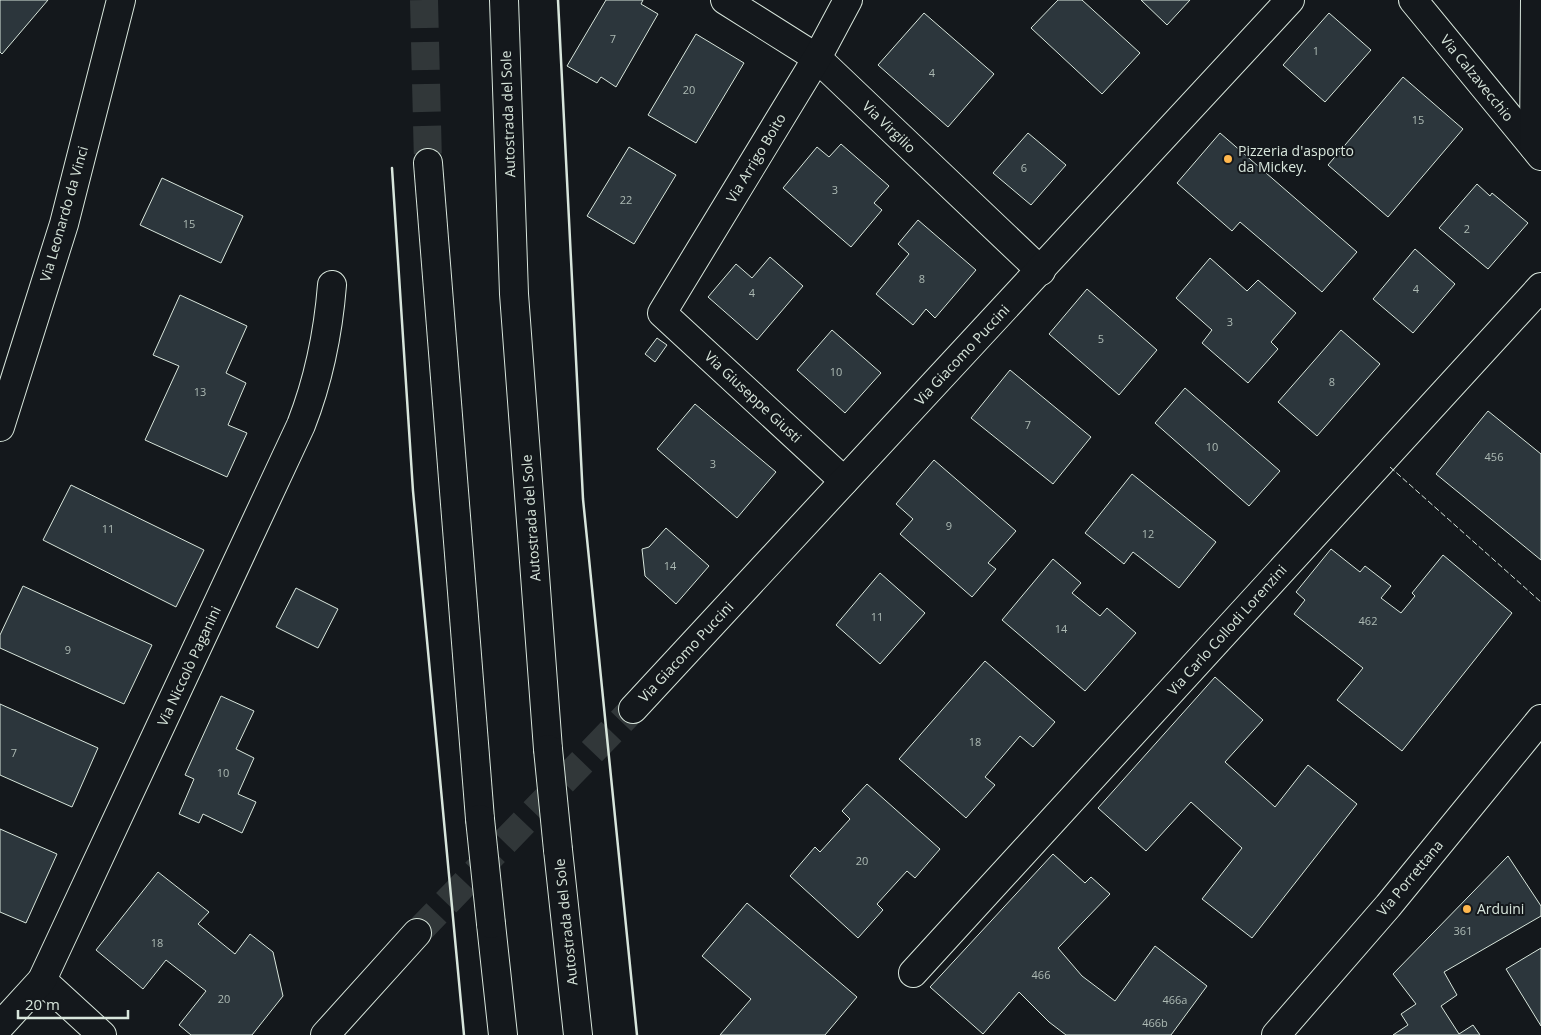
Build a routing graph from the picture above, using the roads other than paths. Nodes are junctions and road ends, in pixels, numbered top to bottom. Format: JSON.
{"nodes":[{"id":1,"x":121,"y":0,"type":"edge"},
{"id":2,"x":504,"y":0,"type":"edge"},
{"id":3,"x":725,"y":0,"type":"edge"},
{"id":4,"x":848,"y":0,"type":"edge"},
{"id":5,"x":1290,"y":0,"type":"edge"},
{"id":6,"x":1413,"y":0,"type":"edge"},
{"id":7,"x":1535,"y":0,"type":"edge"},
{"id":8,"x":817,"y":58,"type":"junction"},
{"id":9,"x":1537,"y":151,"type":"edge"},
{"id":10,"x":428,"y":164,"type":"tunnel mouth"},
{"id":11,"x":1041,"y":271,"type":"junction"},
{"id":12,"x":332,"y":286,"type":"dead end"},
{"id":13,"x":1541,"y":287,"type":"edge"},
{"id":14,"x":662,"y":313,"type":"joint"},
{"id":15,"x":0,"y":426,"type":"edge"},
{"id":16,"x":844,"y":481,"type":"junction"},
{"id":17,"x":633,"y":710,"type":"tunnel mouth"},
{"id":18,"x":1541,"y":719,"type":"edge"},
{"id":19,"x":417,"y":933,"type":"tunnel mouth"},
{"id":20,"x":913,"y":973,"type":"dead end"},
{"id":21,"x":42,"y":980,"type":"junction"},
{"id":22,"x":0,"y":1026,"type":"edge"},
{"id":23,"x":102,"y":1035,"type":"edge"},
{"id":24,"x":325,"y":1035,"type":"edge"},
{"id":25,"x":503,"y":1035,"type":"edge"},
{"id":26,"x":578,"y":1035,"type":"edge"},
{"id":27,"x":1276,"y":1035,"type":"edge"}],
"edges":[{"from":1,"to":15,"type":"main road","name":"Via Leonardo da Vinci"},
{"from":2,"to":26,"type":"main road","name":"Autostrada del Sole","bridge":true},
{"from":3,"to":8,"type":"main road","name":"Via Virgilio"},
{"from":4,"to":8,"type":"main road","name":"Via Arrigo Boito"},
{"from":5,"to":11,"type":"main road","name":"Via Giacomo Puccini"},
{"from":6,"to":9,"type":"main road","name":"Via Calzavecchio"},
{"from":7,"to":9,"type":"main road"},
{"from":8,"to":11,"type":"main road","name":"Via Virgilio"},
{"from":8,"to":14,"type":"main road","name":"Via Arrigo Boito"},
{"from":10,"to":25,"type":"main road","bridge":true},
{"from":11,"to":16,"type":"main road","name":"Via Giacomo Puccini"},
{"from":12,"to":21,"type":"main road","name":"Via Niccolò Paganini"},
{"from":13,"to":20,"type":"main road","name":"Via Carlo Collodi Lorenzini"},
{"from":14,"to":16,"type":"main road","name":"Via Giuseppe Giusti"},
{"from":16,"to":17,"type":"main road","name":"Via Giacomo Puccini"},
{"from":18,"to":27,"type":"main road","name":"Via Porrettana"},
{"from":19,"to":24,"type":"main road"},
{"from":21,"to":22,"type":"main road","name":"Via Niccolò Paganini"},
{"from":21,"to":23,"type":"main road"}]}
